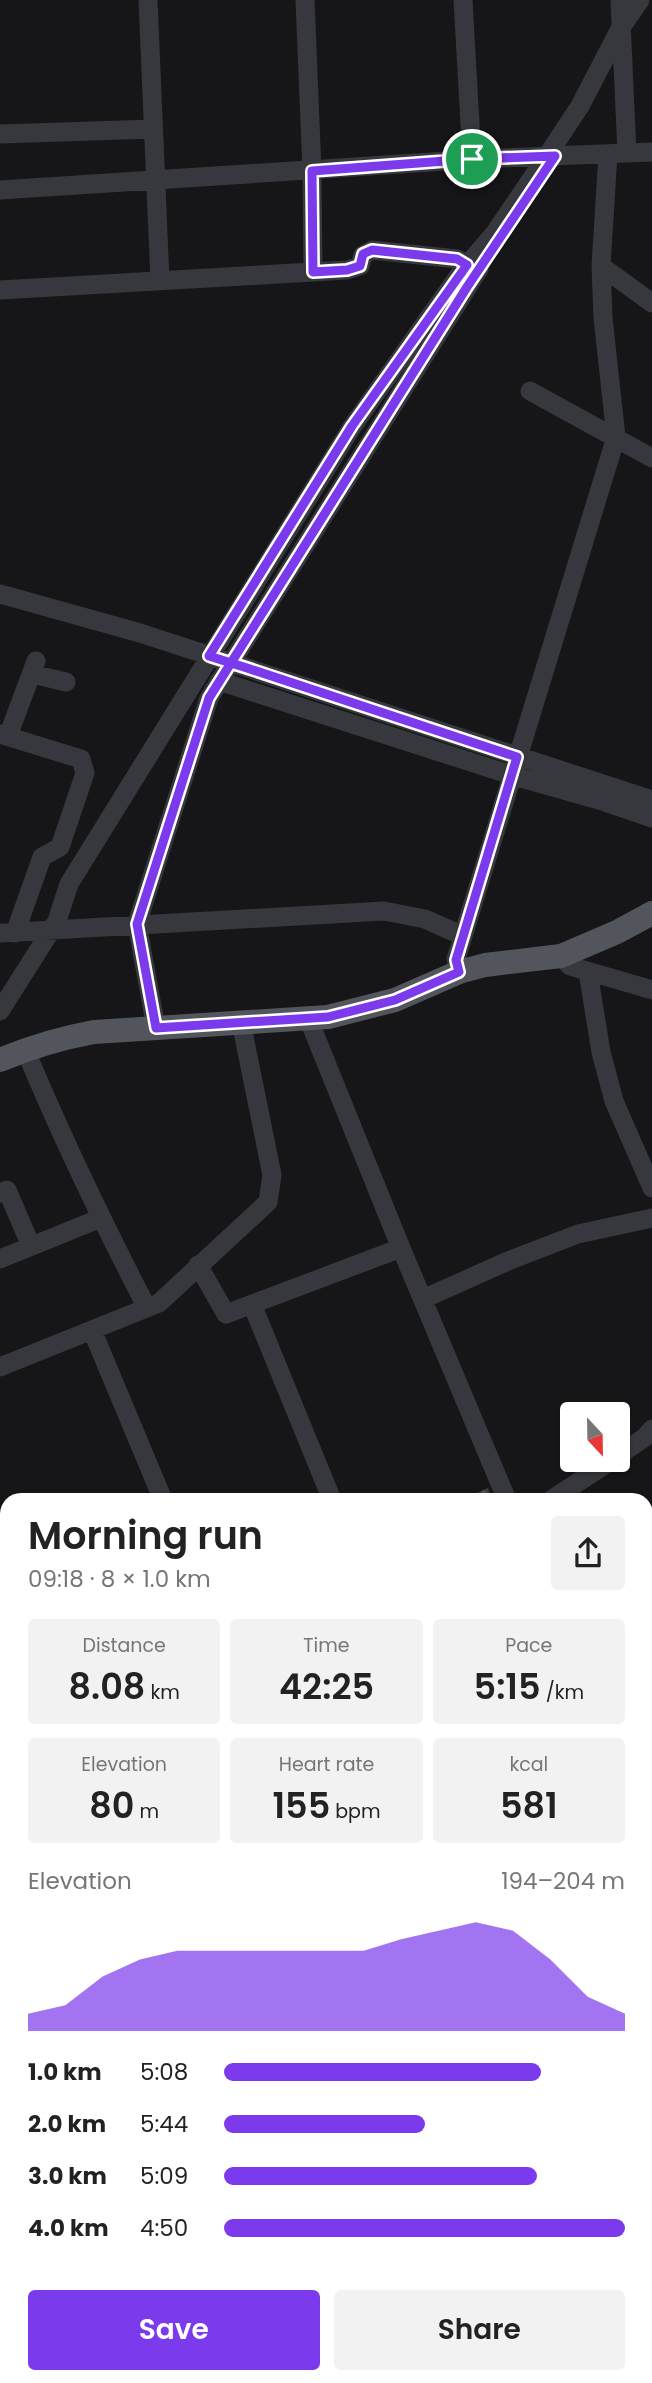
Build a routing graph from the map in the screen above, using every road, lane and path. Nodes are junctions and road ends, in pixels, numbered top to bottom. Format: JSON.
{"nodes":[{"id":1,"x":148,"y":0,"type":"edge"},
{"id":2,"x":304,"y":0,"type":"edge"},
{"id":3,"x":463,"y":0,"type":"edge"},
{"id":4,"x":620,"y":0,"type":"edge"},
{"id":5,"x":640,"y":0,"type":"edge"},
{"id":6,"x":620,"y":29,"type":"junction"},
{"id":7,"x":153,"y":129,"type":"junction"},
{"id":8,"x":0,"y":134,"type":"edge"},
{"id":9,"x":652,"y":152,"type":"edge"},
{"id":10,"x":617,"y":154,"type":"junction"},
{"id":11,"x":551,"y":156,"type":"junction"},
{"id":12,"x":472,"y":159,"type":"junction"},
{"id":13,"x":312,"y":171,"type":"junction"},
{"id":14,"x":155,"y":179,"type":"junction"},
{"id":15,"x":0,"y":190,"type":"edge"},
{"id":16,"x":467,"y":265,"type":"junction"},
{"id":17,"x":601,"y":266,"type":"junction"},
{"id":18,"x":313,"y":272,"type":"junction"},
{"id":19,"x":160,"y":281,"type":"junction"},
{"id":20,"x":0,"y":289,"type":"edge"},
{"id":21,"x":652,"y":303,"type":"edge"},
{"id":22,"x":530,"y":391,"type":"dead end"},
{"id":23,"x":616,"y":437,"type":"junction"},
{"id":24,"x":652,"y":458,"type":"edge"},
{"id":25,"x":0,"y":594,"type":"edge"},
{"id":26,"x":209,"y":656,"type":"junction"},
{"id":27,"x":231,"y":663,"type":"junction"},
{"id":28,"x":219,"y":681,"type":"junction"},
{"id":29,"x":66,"y":682,"type":"dead end"},
{"id":30,"x":4,"y":735,"type":"edge"},
{"id":31,"x":514,"y":766,"type":"junction"},
{"id":32,"x":652,"y":800,"type":"edge"},
{"id":33,"x":652,"y":818,"type":"edge"},
{"id":34,"x":652,"y":913,"type":"edge"},
{"id":35,"x":137,"y":924,"type":"junction"},
{"id":36,"x":50,"y":931,"type":"junction"},
{"id":37,"x":8,"y":933,"type":"edge"},
{"id":38,"x":463,"y":936,"type":"junction"},
{"id":39,"x":561,"y":956,"type":"junction"},
{"id":40,"x":459,"y":972,"type":"junction"},
{"id":41,"x":588,"y":972,"type":"junction"},
{"id":42,"x":652,"y":990,"type":"edge"},
{"id":43,"x":0,"y":1011,"type":"edge"},
{"id":44,"x":309,"y":1018,"type":"junction"},
{"id":45,"x":241,"y":1022,"type":"junction"},
{"id":46,"x":156,"y":1028,"type":"junction"},
{"id":47,"x":25,"y":1049,"type":"junction"},
{"id":48,"x":0,"y":1060,"type":"edge"},
{"id":49,"x":643,"y":1143,"type":"edge"},
{"id":50,"x":652,"y":1188,"type":"edge"},
{"id":51,"x":0,"y":1193,"type":"edge"},
{"id":52,"x":101,"y":1218,"type":"junction"},
{"id":53,"x":652,"y":1218,"type":"edge"},
{"id":54,"x":31,"y":1246,"type":"junction"},
{"id":55,"x":401,"y":1248,"type":"junction"},
{"id":56,"x":0,"y":1259,"type":"edge"},
{"id":57,"x":198,"y":1265,"type":"junction"},
{"id":58,"x":423,"y":1299,"type":"junction"},
{"id":59,"x":252,"y":1304,"type":"junction"},
{"id":60,"x":147,"y":1308,"type":"junction"},
{"id":61,"x":92,"y":1330,"type":"junction"},
{"id":62,"x":0,"y":1367,"type":"edge"},
{"id":63,"x":652,"y":1429,"type":"edge"},
{"id":64,"x":630,"y":1447,"type":"edge"},
{"id":65,"x":594,"y":1472,"type":"edge"},
{"id":66,"x":160,"y":1493,"type":"edge"},
{"id":67,"x":329,"y":1493,"type":"edge"},
{"id":68,"x":504,"y":1493,"type":"edge"},
{"id":69,"x":562,"y":1493,"type":"edge"}],
"edges":[{"from":1,"to":7,"type":"street"},
{"from":2,"to":13,"type":"street"},
{"from":3,"to":12,"type":"street"},
{"from":4,"to":6,"type":"street"},
{"from":5,"to":6,"type":"street"},
{"from":6,"to":10,"type":"street"},
{"from":6,"to":11,"type":"street"},
{"from":7,"to":8,"type":"street"},
{"from":7,"to":14,"type":"street"},
{"from":9,"to":10,"type":"street"},
{"from":10,"to":11,"type":"street"},
{"from":10,"to":17,"type":"street"},
{"from":11,"to":12,"type":"street"},
{"from":11,"to":16,"type":"street"},
{"from":11,"to":27,"type":"street"},
{"from":12,"to":13,"type":"street"},
{"from":13,"to":14,"type":"street"},
{"from":13,"to":18,"type":"street"},
{"from":14,"to":15,"type":"street"},
{"from":14,"to":19,"type":"street"},
{"from":16,"to":18,"type":"street"},
{"from":16,"to":26,"type":"street"},
{"from":17,"to":21,"type":"street"},
{"from":17,"to":23,"type":"street"},
{"from":18,"to":19,"type":"street"},
{"from":19,"to":20,"type":"street"},
{"from":22,"to":23,"type":"street"},
{"from":23,"to":24,"type":"street"},
{"from":23,"to":31,"type":"street"},
{"from":25,"to":26,"type":"street"},
{"from":26,"to":27,"type":"street"},
{"from":26,"to":36,"type":"street"},
{"from":27,"to":28,"type":"street"},
{"from":27,"to":31,"type":"street"},
{"from":28,"to":31,"type":"street"},
{"from":28,"to":35,"type":"street"},
{"from":29,"to":30,"type":"street"},
{"from":30,"to":37,"type":"street"},
{"from":31,"to":32,"type":"street"},
{"from":31,"to":33,"type":"street"},
{"from":31,"to":38,"type":"street"},
{"from":34,"to":39,"type":"main road"},
{"from":35,"to":36,"type":"street"},
{"from":35,"to":38,"type":"street"},
{"from":35,"to":46,"type":"street"},
{"from":36,"to":37,"type":"street"},
{"from":36,"to":43,"type":"street"},
{"from":38,"to":40,"type":"street"},
{"from":39,"to":40,"type":"main road"},
{"from":39,"to":41,"type":"street"},
{"from":40,"to":44,"type":"main road"},
{"from":41,"to":42,"type":"street"},
{"from":41,"to":49,"type":"street"},
{"from":44,"to":45,"type":"main road"},
{"from":44,"to":55,"type":"street"},
{"from":45,"to":46,"type":"main road"},
{"from":45,"to":57,"type":"street"},
{"from":46,"to":47,"type":"main road"},
{"from":47,"to":48,"type":"main road"},
{"from":47,"to":52,"type":"street"},
{"from":49,"to":50,"type":"street"},
{"from":51,"to":54,"type":"street"},
{"from":52,"to":54,"type":"street"},
{"from":52,"to":60,"type":"street"},
{"from":53,"to":58,"type":"street"},
{"from":54,"to":56,"type":"street"},
{"from":55,"to":58,"type":"street"},
{"from":55,"to":59,"type":"street"},
{"from":57,"to":59,"type":"street"},
{"from":57,"to":60,"type":"street"},
{"from":58,"to":68,"type":"street"},
{"from":59,"to":67,"type":"street"},
{"from":60,"to":61,"type":"street"},
{"from":61,"to":62,"type":"street"},
{"from":61,"to":66,"type":"street"},
{"from":63,"to":64,"type":"street"},
{"from":65,"to":69,"type":"street"}]}
